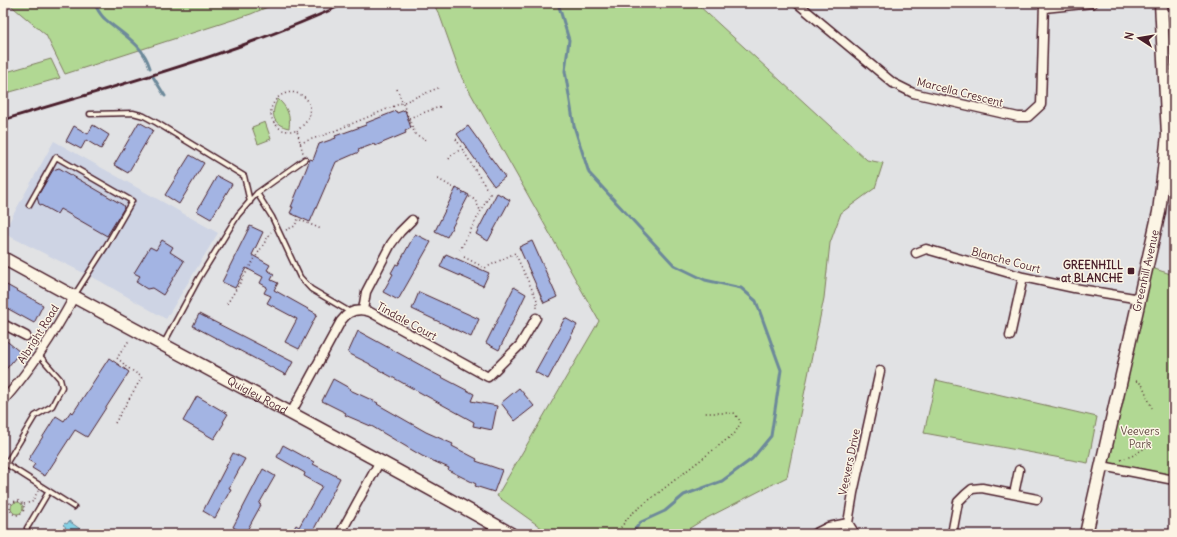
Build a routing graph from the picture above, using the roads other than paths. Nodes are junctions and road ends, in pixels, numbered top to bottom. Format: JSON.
{"nodes":[{"id":1,"x":797,"y":3,"type":"edge"},
{"id":2,"x":1093,"y":3,"type":"edge"},
{"id":3,"x":1161,"y":3,"type":"edge"},
{"id":4,"x":1044,"y":6,"type":"edge"},
{"id":5,"x":90,"y":114,"type":"dead end"},
{"id":6,"x":305,"y":159,"type":"road end"},
{"id":7,"x":257,"y":193,"type":"junction"},
{"id":8,"x":250,"y":202,"type":"junction"},
{"id":9,"x":29,"y":205,"type":"dead end"},
{"id":10,"x":412,"y":220,"type":"dead end"},
{"id":11,"x":916,"y":253,"type":"dead end"},
{"id":12,"x":3,"y":258,"type":"edge"},
{"id":13,"x":1024,"y":277,"type":"junction"},
{"id":14,"x":74,"y":296,"type":"junction"},
{"id":15,"x":1140,"y":299,"type":"junction"},
{"id":16,"x":363,"y":310,"type":"junction"},
{"id":17,"x":350,"y":312,"type":"junction"},
{"id":18,"x":536,"y":318,"type":"road end"},
{"id":19,"x":3,"y":324,"type":"edge"},
{"id":20,"x":26,"y":336,"type":"dead end"},
{"id":21,"x":1010,"y":336,"type":"dead end"},
{"id":22,"x":163,"y":345,"type":"junction"},
{"id":23,"x":39,"y":355,"type":"junction"},
{"id":24,"x":880,"y":371,"type":"dead end"},
{"id":25,"x":3,"y":401,"type":"edge"},
{"id":26,"x":291,"y":413,"type":"junction"},
{"id":27,"x":380,"y":461,"type":"junction"},
{"id":28,"x":4,"y":463,"type":"edge"},
{"id":29,"x":1102,"y":466,"type":"junction"},
{"id":30,"x":1019,"y":470,"type":"dead end"},
{"id":31,"x":1174,"y":480,"type":"edge"},
{"id":32,"x":50,"y":491,"type":"junction"},
{"id":33,"x":1014,"y":494,"type":"junction"},
{"id":34,"x":1037,"y":499,"type":"dead end"},
{"id":35,"x":74,"y":507,"type":"dead end"},
{"id":36,"x":848,"y":523,"type":"junction"},
{"id":37,"x":27,"y":528,"type":"dead end"},
{"id":38,"x":340,"y":534,"type":"edge"},
{"id":39,"x":511,"y":534,"type":"edge"},
{"id":40,"x":814,"y":534,"type":"edge"},
{"id":41,"x":855,"y":534,"type":"edge"},
{"id":42,"x":952,"y":534,"type":"edge"},
{"id":43,"x":1086,"y":534,"type":"edge"}],
"edges":[{"from":1,"to":4,"type":"street","name":"Marcella Crescent"},
{"from":2,"to":4,"type":"street"},
{"from":3,"to":15,"type":"street","name":"Greenhill Avenue"},
{"from":5,"to":8,"type":"lane"},
{"from":6,"to":7,"type":"lane"},
{"from":7,"to":8,"type":"lane"},
{"from":7,"to":17,"type":"lane"},
{"from":8,"to":22,"type":"lane"},
{"from":9,"to":14,"type":"lane"},
{"from":10,"to":16,"type":"street"},
{"from":11,"to":13,"type":"street","name":"Blanche Court"},
{"from":12,"to":14,"type":"street","name":"Quigley Road"},
{"from":13,"to":15,"type":"street","name":"Blanche Court"},
{"from":13,"to":21,"type":"street"},
{"from":14,"to":22,"type":"street","name":"Quigley Road"},
{"from":14,"to":23,"type":"street","name":"Albright Road"},
{"from":15,"to":29,"type":"street","name":"Greenhill Avenue"},
{"from":16,"to":17,"type":"street","name":"Tindale Court"},
{"from":16,"to":18,"type":"street","name":"Tindale Court"},
{"from":17,"to":26,"type":"street"},
{"from":19,"to":20,"type":"street"},
{"from":22,"to":26,"type":"street","name":"Quigley Road"},
{"from":23,"to":25,"type":"street","name":"Albright Road"},
{"from":23,"to":28,"type":"lane"},
{"from":24,"to":36,"type":"street","name":"Veevers Drive"},
{"from":26,"to":27,"type":"street","name":"Quigley Road"},
{"from":27,"to":38,"type":"street"},
{"from":27,"to":39,"type":"street","name":"Quigley Road"},
{"from":28,"to":32,"type":"lane"},
{"from":29,"to":31,"type":"street"},
{"from":29,"to":43,"type":"street","name":"Greenhill Avenue"},
{"from":30,"to":33,"type":"street"},
{"from":32,"to":35,"type":"lane"},
{"from":32,"to":37,"type":"lane"},
{"from":33,"to":34,"type":"street"},
{"from":33,"to":42,"type":"street"},
{"from":36,"to":40,"type":"street"},
{"from":36,"to":41,"type":"street"}]}
